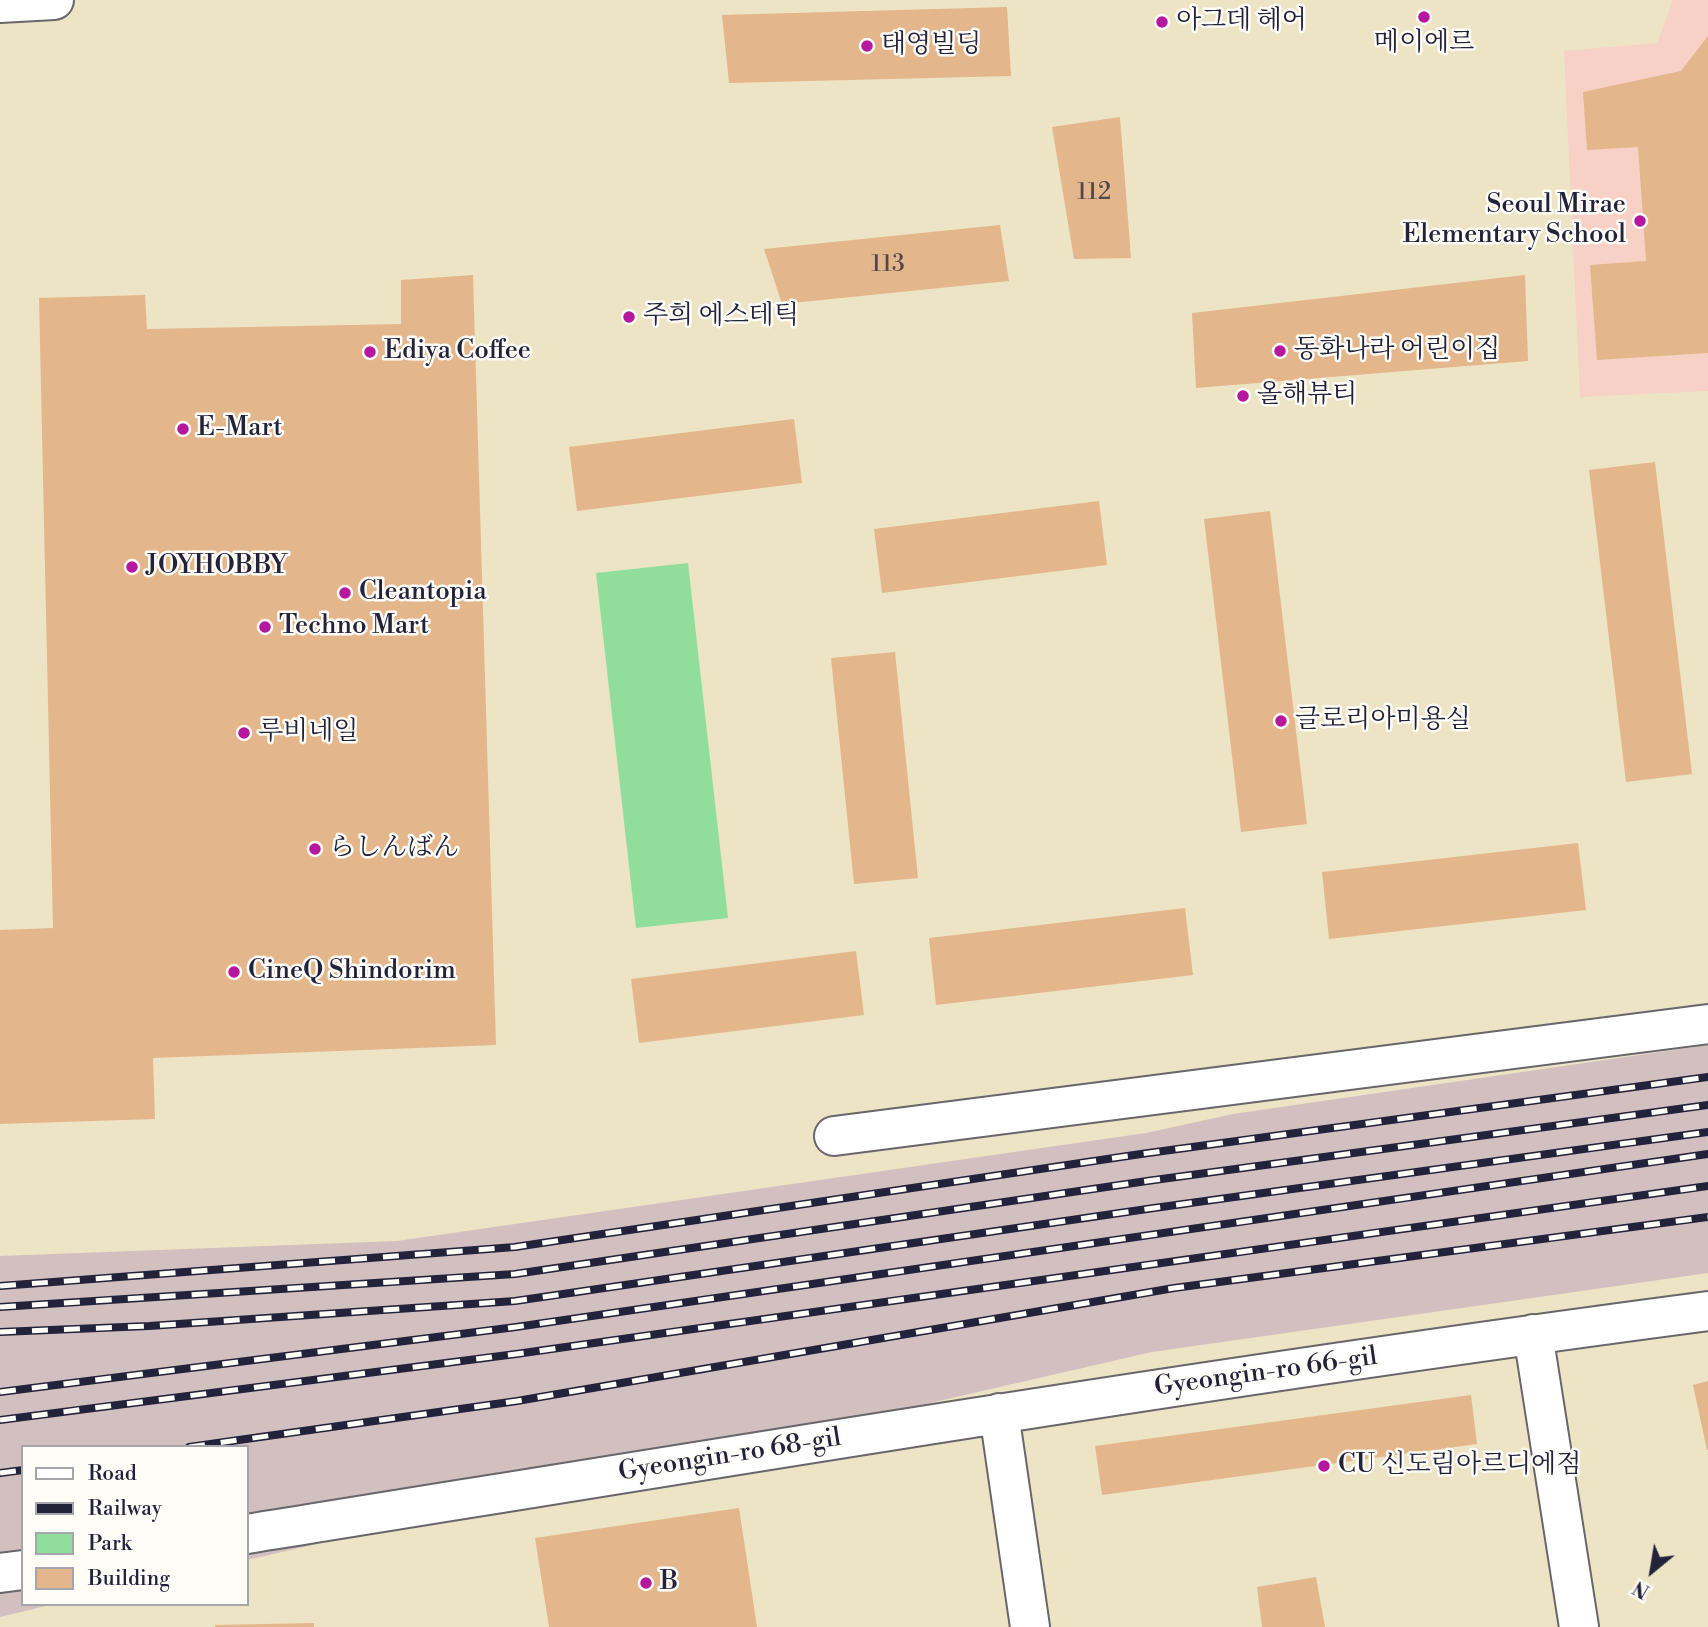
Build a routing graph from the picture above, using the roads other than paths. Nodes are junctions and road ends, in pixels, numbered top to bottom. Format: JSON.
{"nodes":[{"id":1,"x":54,"y":0,"type":"edge"},
{"id":2,"x":0,"y":3,"type":"edge"},
{"id":3,"x":1708,"y":1024,"type":"edge"},
{"id":4,"x":834,"y":1136,"type":"dead end"},
{"id":5,"x":1708,"y":1311,"type":"edge"},
{"id":6,"x":1533,"y":1334,"type":"junction"},
{"id":7,"x":999,"y":1413,"type":"junction"},
{"id":8,"x":248,"y":1534,"type":"edge"},
{"id":9,"x":21,"y":1570,"type":"edge"},
{"id":10,"x":0,"y":1573,"type":"edge"},
{"id":11,"x":1030,"y":1627,"type":"edge"},
{"id":12,"x":1578,"y":1627,"type":"edge"}],
"edges":[{"from":1,"to":2,"type":"street"},
{"from":3,"to":4,"type":"street"},
{"from":5,"to":6,"type":"street","name":"Gyeongin-ro 66-gil"},
{"from":6,"to":7,"type":"street","name":"Gyeongin-ro 66-gil"},
{"from":6,"to":12,"type":"street"},
{"from":7,"to":8,"type":"street","name":"Gyeongin-ro 68-gil"},
{"from":7,"to":11,"type":"street"},
{"from":9,"to":10,"type":"street"}]}
